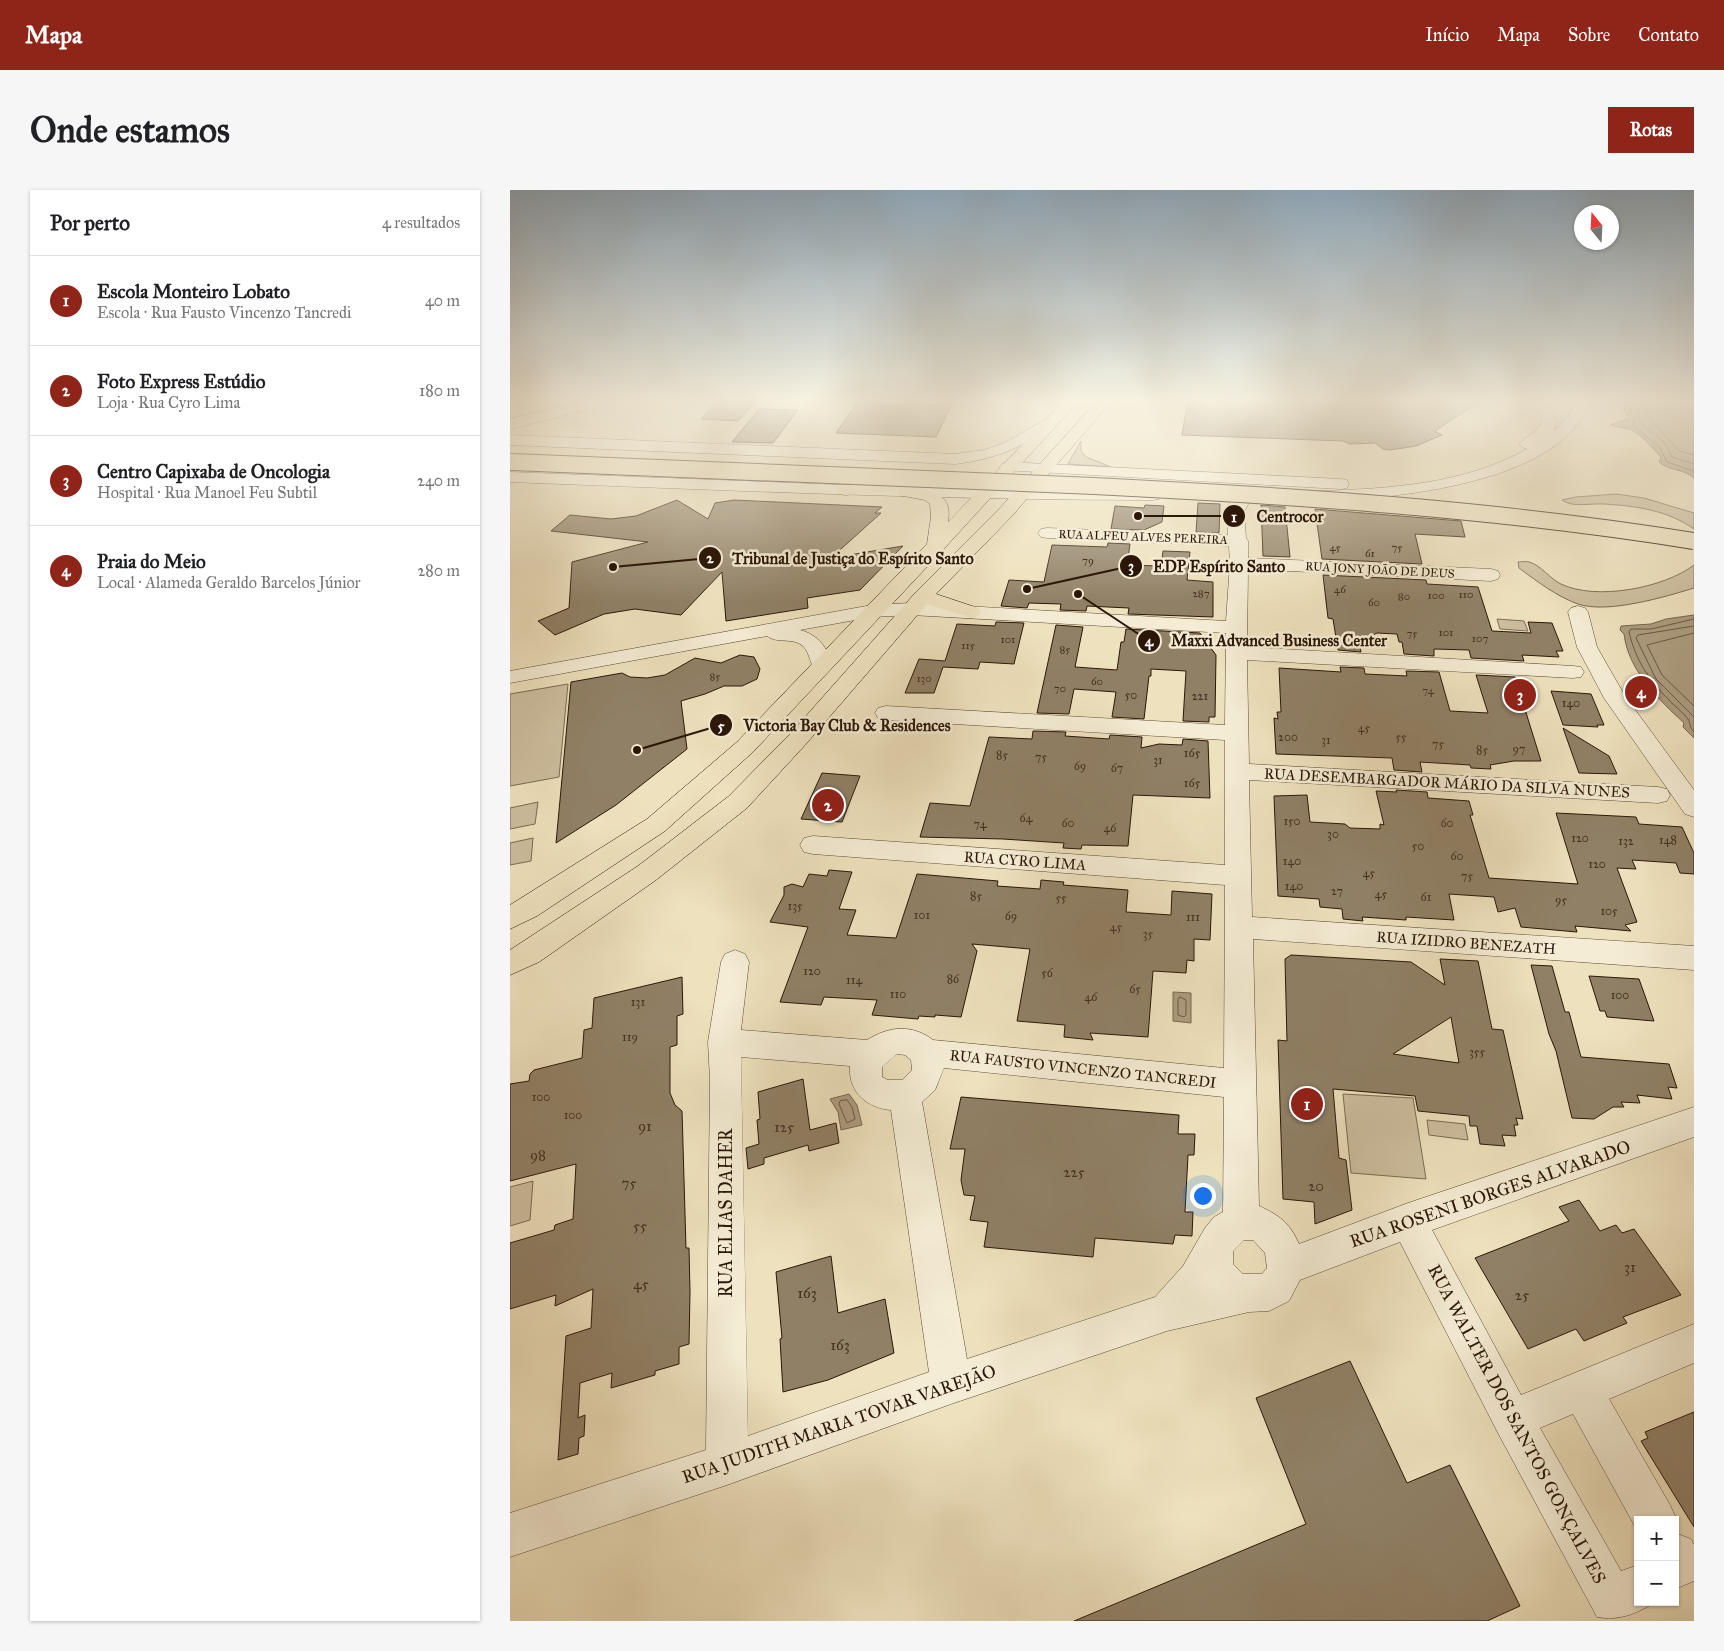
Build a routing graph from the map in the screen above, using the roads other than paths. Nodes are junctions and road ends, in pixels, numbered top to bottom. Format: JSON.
{"nodes":[{"id":1,"x":740,"y":467,"type":"edge"},
{"id":2,"x":748,"y":467,"type":"edge"},
{"id":3,"x":765,"y":467,"type":"edge"},
{"id":4,"x":771,"y":467,"type":"edge"},
{"id":5,"x":850,"y":467,"type":"edge"},
{"id":6,"x":1008,"y":467,"type":"junction"},
{"id":7,"x":1046,"y":467,"type":"edge"},
{"id":8,"x":1469,"y":467,"type":"edge"},
{"id":9,"x":1500,"y":467,"type":"edge"},
{"id":10,"x":1044,"y":469,"type":"junction"},
{"id":11,"x":766,"y":475,"type":"junction"},
{"id":12,"x":510,"y":476,"type":"edge"},
{"id":13,"x":539,"y":478,"type":"junction"},
{"id":14,"x":694,"y":482,"type":"junction"},
{"id":15,"x":786,"y":487,"type":"junction"},
{"id":16,"x":845,"y":490,"type":"junction"},
{"id":17,"x":902,"y":490,"type":"junction"},
{"id":18,"x":512,"y":493,"type":"dead end"},
{"id":19,"x":986,"y":493,"type":"junction"},
{"id":20,"x":1022,"y":494,"type":"junction"},
{"id":21,"x":1045,"y":495,"type":"junction"},
{"id":22,"x":1203,"y":495,"type":"junction"},
{"id":23,"x":1259,"y":495,"type":"junction"},
{"id":24,"x":1006,"y":512,"type":"junction"},
{"id":25,"x":1235,"y":512,"type":"junction"},
{"id":26,"x":1694,"y":532,"type":"edge"},
{"id":27,"x":1047,"y":533,"type":"dead end"},
{"id":28,"x":1694,"y":541,"type":"edge"},
{"id":29,"x":935,"y":548,"type":"junction"},
{"id":30,"x":1239,"y":552,"type":"junction"},
{"id":31,"x":1490,"y":576,"type":"dead end"},
{"id":32,"x":911,"y":609,"type":"junction"},
{"id":33,"x":872,"y":611,"type":"junction"},
{"id":34,"x":970,"y":612,"type":"junction"},
{"id":35,"x":1578,"y":612,"type":"dead end"},
{"id":36,"x":752,"y":634,"type":"junction"},
{"id":37,"x":852,"y":634,"type":"junction"},
{"id":38,"x":1236,"y":640,"type":"junction"},
{"id":39,"x":822,"y":664,"type":"junction"},
{"id":40,"x":510,"y":672,"type":"edge"},
{"id":41,"x":533,"y":672,"type":"junction"},
{"id":42,"x":1573,"y":672,"type":"dead end"},
{"id":43,"x":510,"y":677,"type":"edge"},
{"id":44,"x":886,"y":713,"type":"dead end"},
{"id":45,"x":1237,"y":733,"type":"junction"},
{"id":46,"x":1237,"y":772,"type":"junction"},
{"id":47,"x":1658,"y":795,"type":"dead end"},
{"id":48,"x":1694,"y":808,"type":"edge"},
{"id":49,"x":813,"y":845,"type":"dead end"},
{"id":50,"x":1238,"y":876,"type":"junction"},
{"id":51,"x":510,"y":918,"type":"edge"},
{"id":52,"x":1238,"y":927,"type":"junction"},
{"id":53,"x":1694,"y":958,"type":"edge"},
{"id":54,"x":735,"y":962,"type":"dead end"},
{"id":55,"x":510,"y":964,"type":"edge"},
{"id":56,"x":724,"y":1042,"type":"junction"},
{"id":57,"x":926,"y":1053,"type":"junction"},
{"id":58,"x":872,"y":1054,"type":"junction"},
{"id":59,"x":1240,"y":1084,"type":"junction"},
{"id":60,"x":905,"y":1094,"type":"junction"},
{"id":61,"x":1694,"y":1122,"type":"edge"},
{"id":62,"x":1240,"y":1222,"type":"junction"},
{"id":63,"x":1408,"y":1222,"type":"junction"},
{"id":64,"x":1212,"y":1248,"type":"junction"},
{"id":65,"x":1286,"y":1266,"type":"junction"},
{"id":66,"x":1245,"y":1295,"type":"junction"},
{"id":67,"x":1167,"y":1312,"type":"junction"},
{"id":68,"x":1694,"y":1343,"type":"edge"},
{"id":69,"x":951,"y":1384,"type":"junction"},
{"id":70,"x":1582,"y":1390,"type":"junction"},
{"id":71,"x":1512,"y":1419,"type":"junction"},
{"id":72,"x":727,"y":1464,"type":"junction"},
{"id":73,"x":1653,"y":1516,"type":"edge"},
{"id":74,"x":510,"y":1535,"type":"edge"},
{"id":75,"x":1634,"y":1589,"type":"edge"}],
"edges":[{"from":1,"to":14,"type":"street"},
{"from":2,"to":28,"type":"main road","bridge":true},
{"from":3,"to":11,"type":"street"},
{"from":4,"to":11,"type":"street"},
{"from":5,"to":26,"type":"main road"},
{"from":6,"to":10,"type":"street"},
{"from":6,"to":16,"type":"main road"},
{"from":6,"to":19,"type":"main road"},
{"from":7,"to":10,"type":"main road"},
{"from":8,"to":10,"type":"street"},
{"from":9,"to":23,"type":"street"},
{"from":10,"to":20,"type":"main road"},
{"from":11,"to":15,"type":"street"},
{"from":12,"to":13,"type":"street"},
{"from":13,"to":14,"type":"street"},
{"from":13,"to":18,"type":"street"},
{"from":14,"to":15,"type":"street"},
{"from":15,"to":16,"type":"street"},
{"from":16,"to":17,"type":"street"},
{"from":17,"to":19,"type":"street"},
{"from":17,"to":29,"type":"main road"},
{"from":19,"to":20,"type":"street"},
{"from":19,"to":29,"type":"main road"},
{"from":20,"to":21,"type":"street"},
{"from":20,"to":24,"type":"main road"},
{"from":21,"to":22,"type":"street"},
{"from":21,"to":24,"type":"main road"},
{"from":22,"to":23,"type":"street"},
{"from":22,"to":25,"type":"street"},
{"from":23,"to":25,"type":"street"},
{"from":24,"to":32,"type":"main road"},
{"from":25,"to":30,"type":"street"},
{"from":27,"to":30,"type":"street","name":"RUA ALFEU ALVES PEREIRA"},
{"from":29,"to":33,"type":"main road"},
{"from":30,"to":31,"type":"street","name":"RUA JONY JOÃO DE DEUS"},
{"from":30,"to":38,"type":"street"},
{"from":32,"to":33,"type":"street"},
{"from":32,"to":34,"type":"street"},
{"from":32,"to":34,"type":"main road"},
{"from":32,"to":37,"type":"street"},
{"from":32,"to":55,"type":"main road"},
{"from":33,"to":36,"type":"street"},
{"from":33,"to":37,"type":"main road"},
{"from":34,"to":38,"type":"street"},
{"from":35,"to":48,"type":"street"},
{"from":36,"to":39,"type":"street"},
{"from":36,"to":41,"type":"street"},
{"from":37,"to":39,"type":"main road"},
{"from":38,"to":42,"type":"street"},
{"from":38,"to":45,"type":"street"},
{"from":39,"to":51,"type":"main road"},
{"from":40,"to":41,"type":"street"},
{"from":41,"to":43,"type":"street"},
{"from":44,"to":45,"type":"street"},
{"from":45,"to":46,"type":"street"},
{"from":46,"to":47,"type":"street","name":"RUA DESEMBARGADOR MÁRIO DA SILVA NUNES"},
{"from":46,"to":50,"type":"street"},
{"from":49,"to":50,"type":"street","name":"RUA CYRO LIMA"},
{"from":50,"to":52,"type":"street"},
{"from":52,"to":53,"type":"street","name":"RUA IZIDRO BENEZATH"},
{"from":52,"to":59,"type":"street"},
{"from":54,"to":56,"type":"street","name":"RUA ELIAS DAHER"},
{"from":56,"to":58,"type":"street"},
{"from":56,"to":72,"type":"street","name":"RUA ELIAS DAHER"},
{"from":57,"to":58,"type":"street"},
{"from":57,"to":59,"type":"street","name":"RUA FAUSTO VINCENZO TANCREDI"},
{"from":57,"to":60,"type":"street"},
{"from":58,"to":60,"type":"street"},
{"from":59,"to":62,"type":"street"},
{"from":60,"to":69,"type":"street"},
{"from":61,"to":63,"type":"street","name":"RUA ROSENI BORGES ALVARADO"},
{"from":62,"to":64,"type":"street"},
{"from":62,"to":65,"type":"street"},
{"from":63,"to":65,"type":"street","name":"RUA ROSENI BORGES ALVARADO"},
{"from":63,"to":71,"type":"street","name":"RUA WALTER DOS SANTOS GONÇALVES"},
{"from":64,"to":66,"type":"street"},
{"from":64,"to":67,"type":"street"},
{"from":65,"to":66,"type":"street"},
{"from":66,"to":67,"type":"street","name":"RUA JUDITH MARIA TOVAR VAREJÃO"},
{"from":67,"to":69,"type":"street","name":"RUA JUDITH MARIA TOVAR VAREJÃO"},
{"from":68,"to":70,"type":"street"},
{"from":69,"to":72,"type":"street","name":"RUA JUDITH MARIA TOVAR VAREJÃO"},
{"from":70,"to":71,"type":"street"},
{"from":70,"to":73,"type":"street"},
{"from":71,"to":75,"type":"street","name":"RUA WALTER DOS SANTOS GONÇALVES"},
{"from":72,"to":74,"type":"street","name":"RUA JUDITH MARIA TOVAR VAREJÃO"}]}
